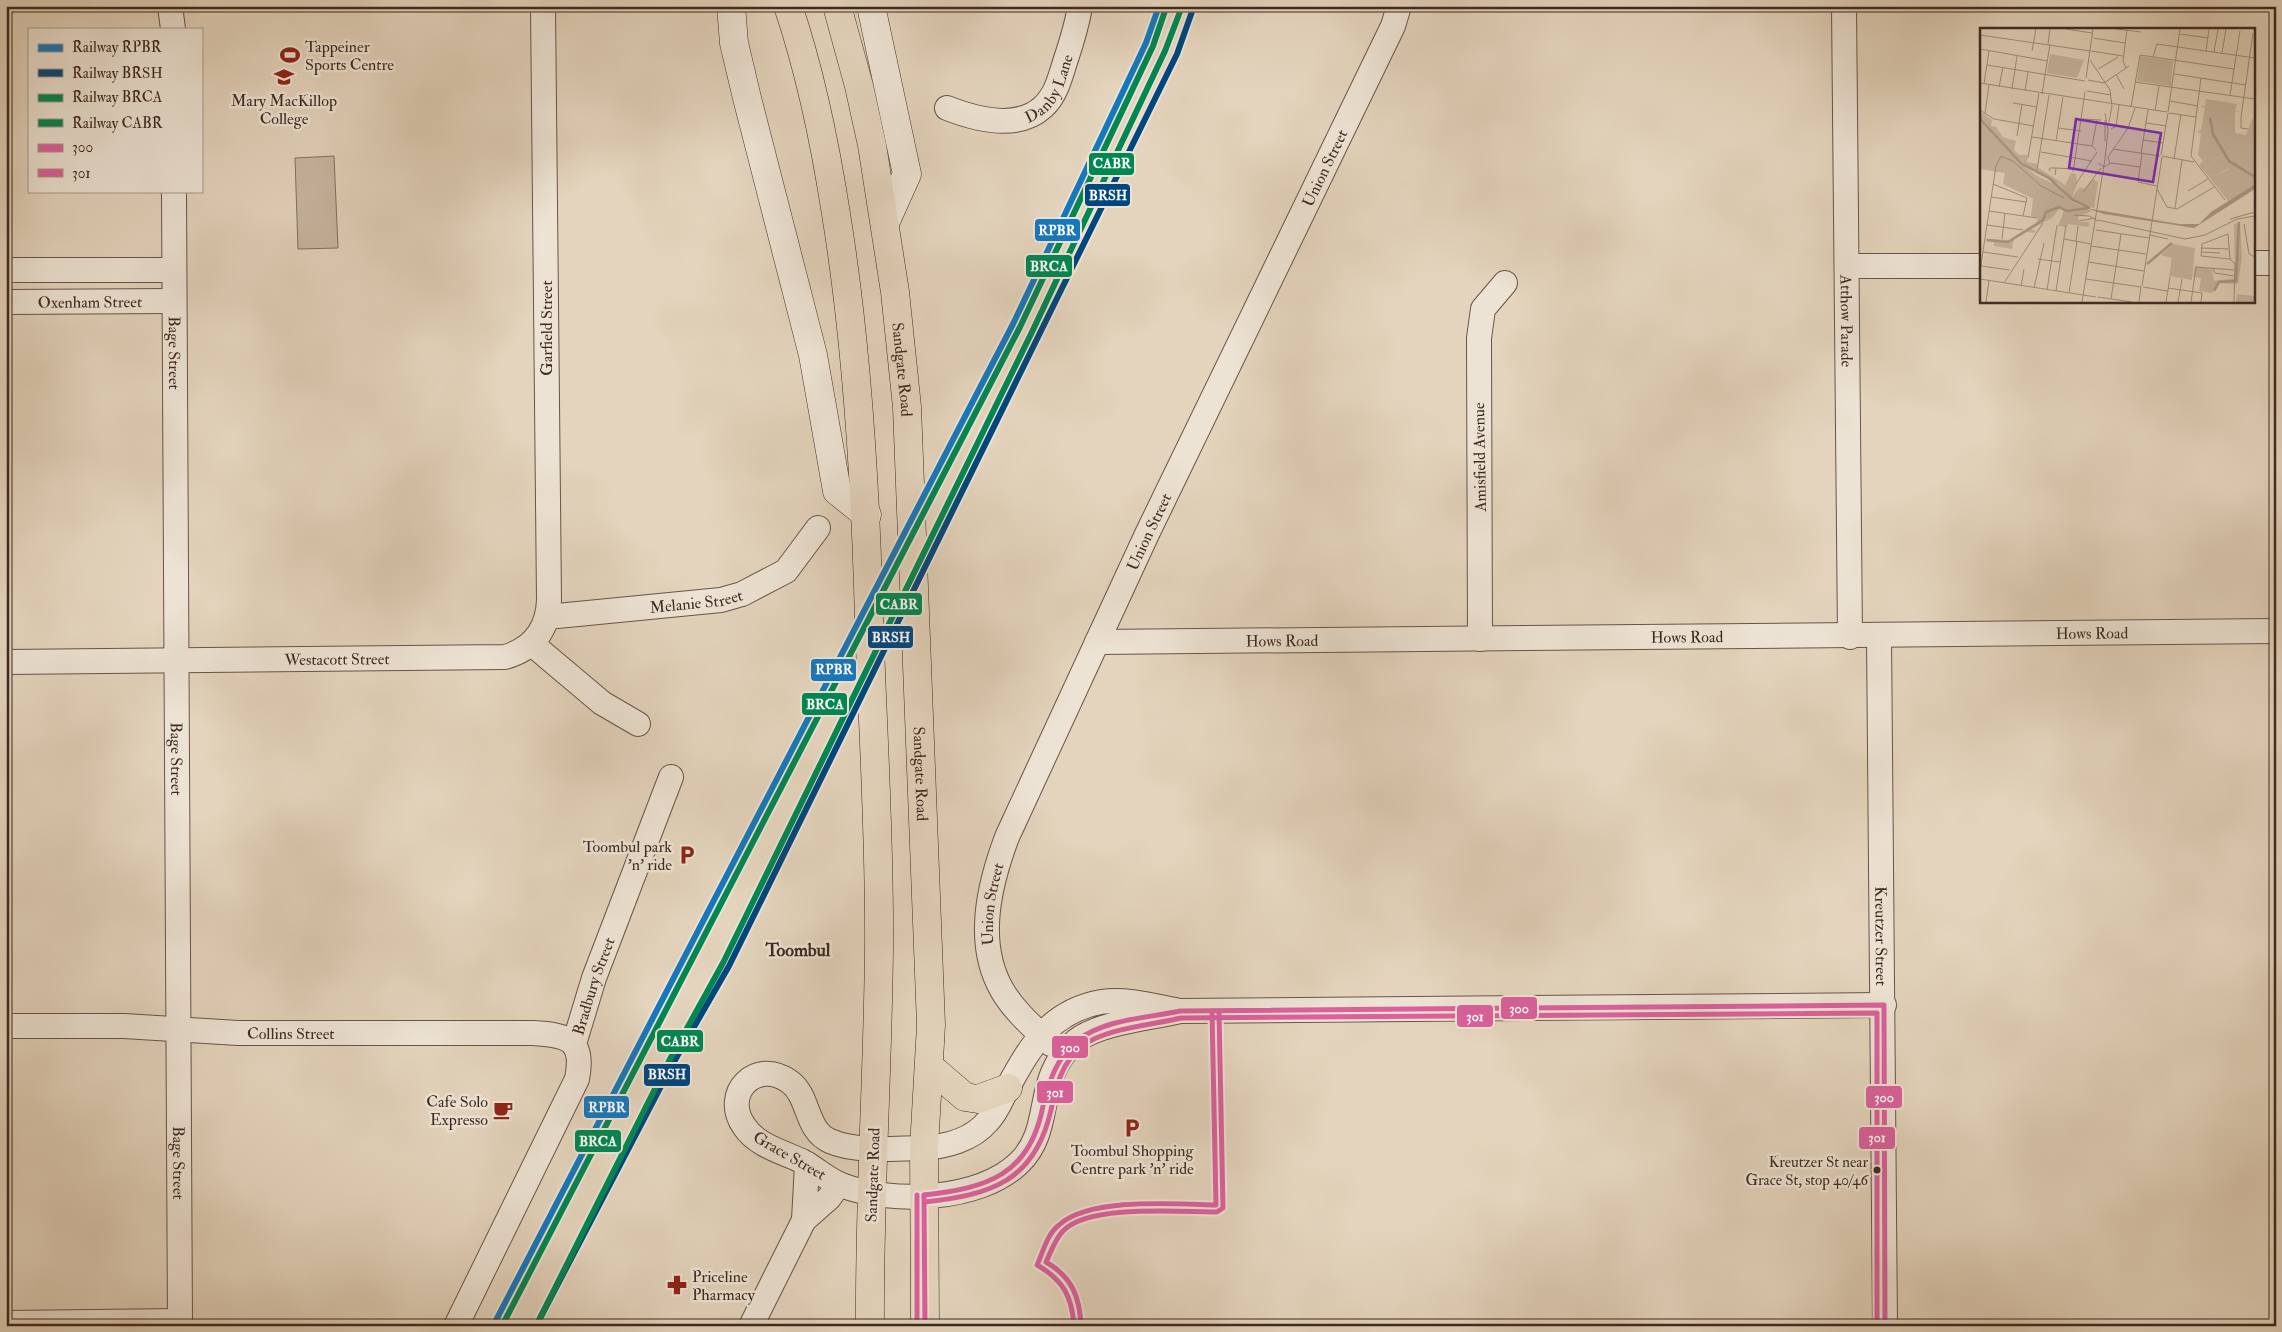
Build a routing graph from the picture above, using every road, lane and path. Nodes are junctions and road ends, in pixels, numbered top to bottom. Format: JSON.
{"nodes":[{"id":1,"x":170,"y":6,"type":"edge"},
{"id":2,"x":544,"y":6,"type":"edge"},
{"id":3,"x":731,"y":6,"type":"edge"},
{"id":4,"x":788,"y":6,"type":"edge"},
{"id":5,"x":837,"y":6,"type":"edge"},
{"id":6,"x":871,"y":6,"type":"edge"},
{"id":7,"x":1080,"y":6,"type":"edge"},
{"id":8,"x":1399,"y":6,"type":"edge"},
{"id":9,"x":1844,"y":6,"type":"edge"},
{"id":10,"x":172,"y":28,"type":"edge"},
{"id":11,"x":947,"y":108,"type":"dead end"},
{"id":12,"x":174,"y":192,"type":"edge"},
{"id":13,"x":885,"y":223,"type":"junction"},
{"id":14,"x":2254,"y":263,"type":"edge"},
{"id":15,"x":2276,"y":263,"type":"edge"},
{"id":16,"x":1847,"y":266,"type":"junction"},
{"id":17,"x":1980,"y":266,"type":"edge"},
{"id":18,"x":6,"y":270,"type":"edge"},
{"id":19,"x":174,"y":270,"type":"junction"},
{"id":20,"x":1505,"y":282,"type":"dead end"},
{"id":21,"x":174,"y":301,"type":"junction"},
{"id":22,"x":6,"y":302,"type":"edge"},
{"id":23,"x":867,"y":515,"type":"junction"},
{"id":24,"x":818,"y":528,"type":"dead end"},
{"id":25,"x":547,"y":617,"type":"junction"},
{"id":26,"x":2276,"y":631,"type":"edge"},
{"id":27,"x":1879,"y":636,"type":"junction"},
{"id":28,"x":1850,"y":637,"type":"junction"},
{"id":29,"x":1480,"y":639,"type":"junction"},
{"id":30,"x":1097,"y":642,"type":"junction"},
{"id":31,"x":532,"y":644,"type":"junction"},
{"id":32,"x":177,"y":661,"type":"junction"},
{"id":33,"x":6,"y":662,"type":"edge"},
{"id":34,"x":638,"y":724,"type":"dead end"},
{"id":35,"x":671,"y":777,"type":"dead end"},
{"id":36,"x":1884,"y":1005,"type":"junction"},
{"id":37,"x":1180,"y":1011,"type":"junction"},
{"id":38,"x":6,"y":1026,"type":"edge"},
{"id":39,"x":179,"y":1030,"type":"junction"},
{"id":40,"x":1041,"y":1034,"type":"junction"},
{"id":41,"x":574,"y":1044,"type":"junction"},
{"id":42,"x":1062,"y":1054,"type":"junction"},
{"id":43,"x":930,"y":1067,"type":"junction"},
{"id":44,"x":1008,"y":1088,"type":"junction"},
{"id":45,"x":872,"y":1148,"type":"junction"},
{"id":46,"x":924,"y":1148,"type":"junction"},
{"id":47,"x":807,"y":1164,"type":"junction"},
{"id":48,"x":839,"y":1184,"type":"junction"},
{"id":49,"x":871,"y":1194,"type":"junction"},
{"id":50,"x":924,"y":1195,"type":"junction"},
{"id":51,"x":804,"y":1220,"type":"junction"},
{"id":52,"x":6,"y":1323,"type":"edge"},
{"id":53,"x":180,"y":1323,"type":"edge"},
{"id":54,"x":456,"y":1326,"type":"edge"},
{"id":55,"x":751,"y":1326,"type":"edge"},
{"id":56,"x":870,"y":1326,"type":"edge"},
{"id":57,"x":925,"y":1326,"type":"edge"},
{"id":58,"x":1885,"y":1326,"type":"edge"}],
"edges":[{"from":1,"to":10,"type":"street"},
{"from":2,"to":25,"type":"street","name":"Garfield Street"},
{"from":3,"to":23,"type":"street"},
{"from":4,"to":23,"type":"highway","name":"Sandgate Road"},
{"from":5,"to":13,"type":"highway","name":"Sandgate Road"},
{"from":6,"to":13,"type":"street"},
{"from":7,"to":11,"type":"street","name":"Danby Lane"},
{"from":8,"to":30,"type":"street","name":"Union Street"},
{"from":9,"to":16,"type":"street","name":"Atthow Parade"},
{"from":12,"to":19,"type":"street","name":"Bage Street"},
{"from":13,"to":43,"type":"highway","name":"Sandgate Road"},
{"from":14,"to":15,"type":"street"},
{"from":16,"to":17,"type":"street"},
{"from":16,"to":28,"type":"street","name":"Atthow Parade"},
{"from":18,"to":19,"type":"street","name":"Oxenham Street"},
{"from":19,"to":21,"type":"street","name":"Bage Street"},
{"from":20,"to":29,"type":"street","name":"Amisfield Avenue"},
{"from":21,"to":22,"type":"street","name":"Oxenham Street"},
{"from":21,"to":32,"type":"street","name":"Bage Street"},
{"from":23,"to":45,"type":"highway","name":"Sandgate Road"},
{"from":24,"to":25,"type":"street","name":"Melanie Street"},
{"from":25,"to":31,"type":"street","name":"Garfield Street"},
{"from":26,"to":27,"type":"street","name":"Hows Road"},
{"from":27,"to":28,"type":"street","name":"Hows Road"},
{"from":27,"to":36,"type":"street","name":"Kreutzer Street"},
{"from":28,"to":29,"type":"street","name":"Hows Road"},
{"from":29,"to":30,"type":"street","name":"Hows Road"},
{"from":30,"to":40,"type":"street","name":"Union Street"},
{"from":31,"to":32,"type":"street","name":"Westacott Street"},
{"from":31,"to":34,"type":"street"},
{"from":32,"to":33,"type":"street","name":"Westacott Street"},
{"from":32,"to":39,"type":"street","name":"Bage Street"},
{"from":35,"to":41,"type":"street","name":"Bradbury Street"},
{"from":36,"to":37,"type":"street","name":"Grace Street"},
{"from":36,"to":58,"type":"street","name":"Kreutzer Street"},
{"from":37,"to":40,"type":"street","name":"Grace Street"},
{"from":37,"to":42,"type":"street","name":"Grace Street"},
{"from":38,"to":39,"type":"street","name":"Collins Street"},
{"from":39,"to":41,"type":"street","name":"Collins Street"},
{"from":39,"to":53,"type":"street","name":"Bage Street"},
{"from":40,"to":42,"type":"street","name":"Union Street"},
{"from":40,"to":44,"type":"street","name":"Grace Street"},
{"from":41,"to":54,"type":"street","name":"Bradbury Street"},
{"from":42,"to":50,"type":"street","name":"Grace Street"},
{"from":43,"to":44,"type":"highway"},
{"from":43,"to":46,"type":"highway","name":"Sandgate Road"},
{"from":44,"to":46,"type":"street","name":"Grace Street"},
{"from":45,"to":46,"type":"street","name":"Grace Street"},
{"from":45,"to":47,"type":"street","name":"Grace Street"},
{"from":45,"to":49,"type":"highway","name":"Sandgate Road"},
{"from":46,"to":50,"type":"highway","name":"Sandgate Road"},
{"from":47,"to":48,"type":"street","name":"Grace Street"},
{"from":47,"to":51,"type":"street"},
{"from":48,"to":49,"type":"street","name":"Grace Street"},
{"from":48,"to":51,"type":"street"},
{"from":49,"to":50,"type":"street","name":"Grace Street"},
{"from":49,"to":56,"type":"highway","name":"Sandgate Road"},
{"from":50,"to":57,"type":"highway","name":"Sandgate Road"},
{"from":51,"to":55,"type":"street"},
{"from":52,"to":53,"type":"street"}]}
